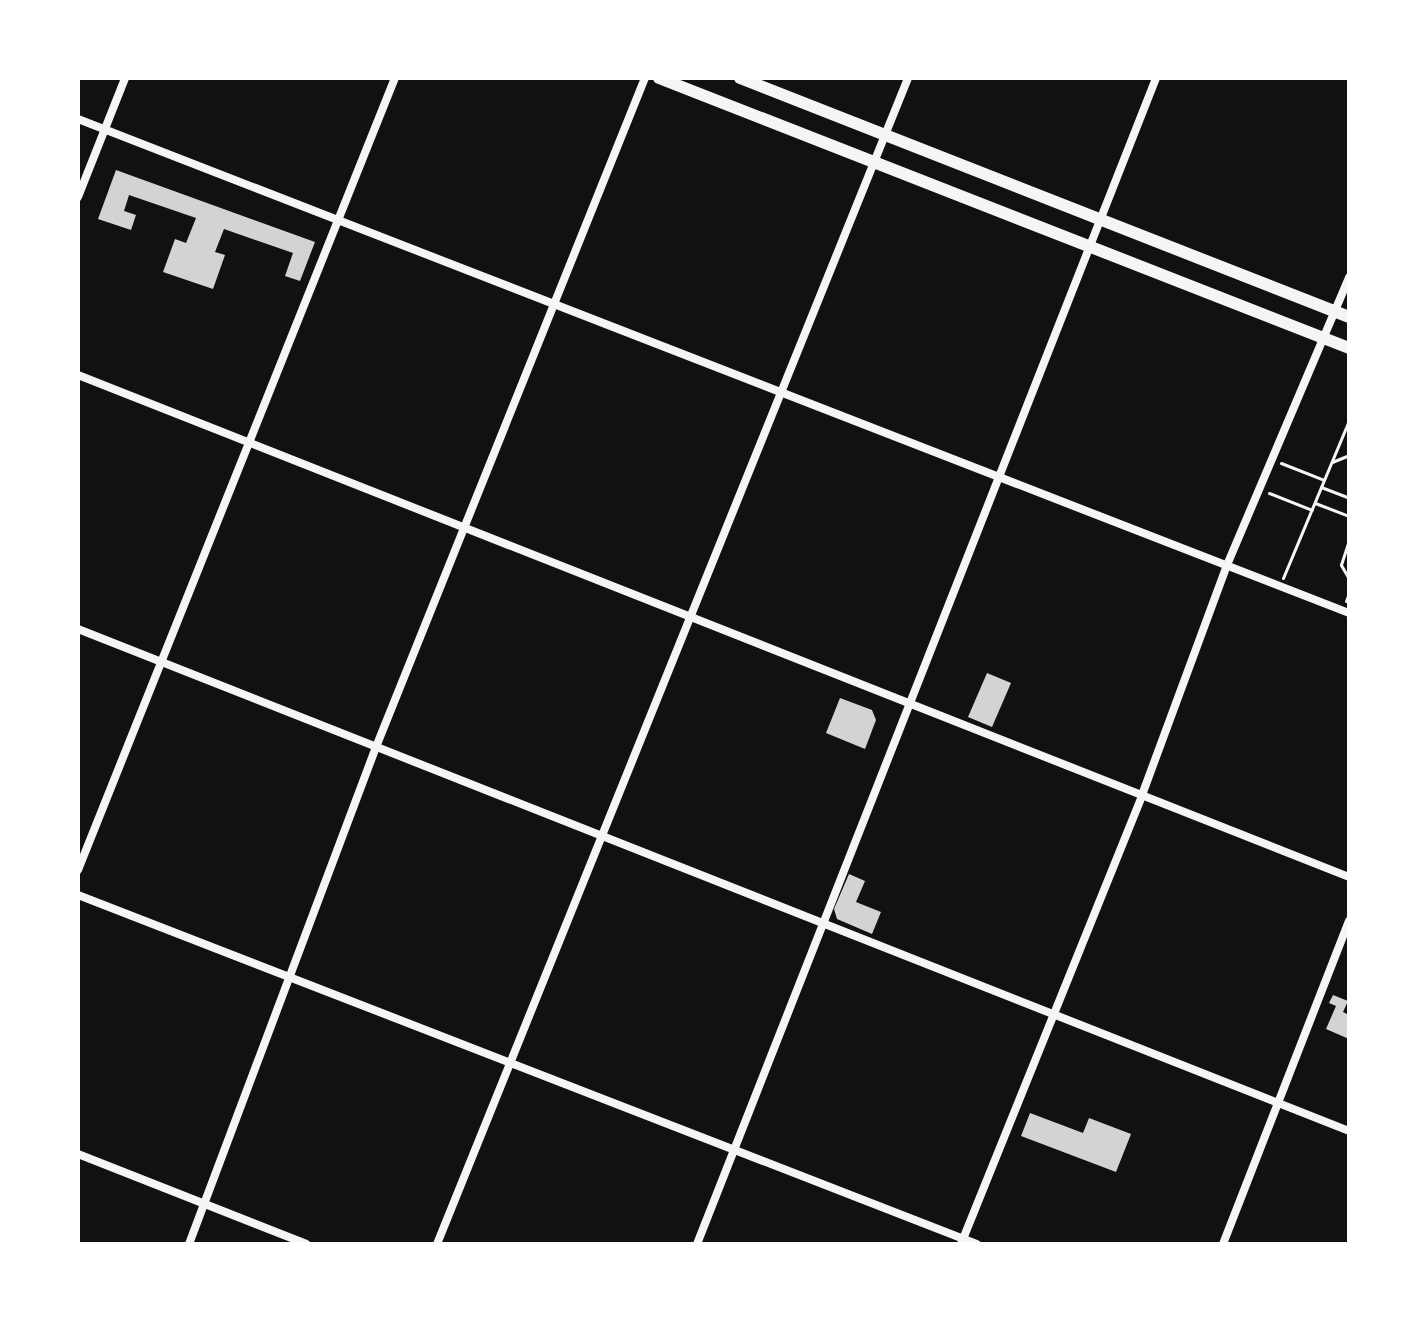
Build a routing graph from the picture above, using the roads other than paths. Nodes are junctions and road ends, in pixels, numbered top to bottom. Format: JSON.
{"nodes":[{"id":1,"x":125,"y":78,"type":"edge"},
{"id":2,"x":395,"y":78,"type":"edge"},
{"id":3,"x":645,"y":78,"type":"edge"},
{"id":4,"x":659,"y":78,"type":"edge"},
{"id":5,"x":740,"y":78,"type":"edge"},
{"id":6,"x":908,"y":78,"type":"edge"},
{"id":7,"x":1156,"y":78,"type":"edge"},
{"id":8,"x":78,"y":119,"type":"edge"},
{"id":9,"x":105,"y":129,"type":"junction"},
{"id":10,"x":886,"y":135,"type":"junction"},
{"id":11,"x":874,"y":163,"type":"junction"},
{"id":12,"x":78,"y":197,"type":"edge"},
{"id":13,"x":1101,"y":219,"type":"junction"},
{"id":14,"x":338,"y":221,"type":"junction"},
{"id":15,"x":1090,"y":247,"type":"junction"},
{"id":16,"x":1349,"y":277,"type":"edge"},
{"id":17,"x":554,"y":306,"type":"junction"},
{"id":18,"x":1336,"y":311,"type":"junction"},
{"id":19,"x":1349,"y":317,"type":"edge"},
{"id":20,"x":1325,"y":339,"type":"junction"},
{"id":21,"x":1349,"y":348,"type":"edge"},
{"id":22,"x":78,"y":375,"type":"edge"},
{"id":23,"x":782,"y":396,"type":"junction"},
{"id":24,"x":249,"y":442,"type":"junction"},
{"id":25,"x":998,"y":480,"type":"junction"},
{"id":26,"x":465,"y":527,"type":"junction"},
{"id":27,"x":1227,"y":565,"type":"junction"},
{"id":28,"x":1349,"y":613,"type":"edge"},
{"id":29,"x":693,"y":617,"type":"junction"},
{"id":30,"x":78,"y":629,"type":"edge"},
{"id":31,"x":159,"y":661,"type":"junction"},
{"id":32,"x":911,"y":701,"type":"junction"},
{"id":33,"x":376,"y":747,"type":"junction"},
{"id":34,"x":1142,"y":795,"type":"junction"},
{"id":35,"x":603,"y":836,"type":"junction"},
{"id":36,"x":78,"y":870,"type":"edge"},
{"id":37,"x":1349,"y":877,"type":"edge"},
{"id":38,"x":78,"y":895,"type":"edge"},
{"id":39,"x":1349,"y":921,"type":"edge"},
{"id":40,"x":824,"y":922,"type":"junction"},
{"id":41,"x":289,"y":977,"type":"junction"},
{"id":42,"x":1053,"y":1014,"type":"junction"},
{"id":43,"x":514,"y":1060,"type":"junction"},
{"id":44,"x":1278,"y":1103,"type":"junction"},
{"id":45,"x":1349,"y":1131,"type":"edge"},
{"id":46,"x":736,"y":1146,"type":"junction"},
{"id":47,"x":78,"y":1154,"type":"edge"},
{"id":48,"x":204,"y":1204,"type":"junction"},
{"id":49,"x":962,"y":1241,"type":"edge"},
{"id":50,"x":189,"y":1244,"type":"edge"},
{"id":51,"x":306,"y":1244,"type":"edge"},
{"id":52,"x":437,"y":1244,"type":"edge"},
{"id":53,"x":697,"y":1244,"type":"edge"},
{"id":54,"x":977,"y":1244,"type":"edge"},
{"id":55,"x":1223,"y":1244,"type":"edge"}],
"edges":[{"from":1,"to":9,"type":"street"},
{"from":2,"to":14,"type":"street"},
{"from":3,"to":17,"type":"street"},
{"from":4,"to":11,"type":"main road"},
{"from":5,"to":10,"type":"main road"},
{"from":6,"to":10,"type":"street"},
{"from":7,"to":13,"type":"street"},
{"from":8,"to":9,"type":"street"},
{"from":9,"to":12,"type":"street"},
{"from":9,"to":14,"type":"street"},
{"from":10,"to":11,"type":"street"},
{"from":10,"to":13,"type":"main road"},
{"from":11,"to":15,"type":"main road"},
{"from":11,"to":23,"type":"street"},
{"from":13,"to":15,"type":"street"},
{"from":13,"to":18,"type":"main road"},
{"from":14,"to":17,"type":"street"},
{"from":14,"to":24,"type":"street"},
{"from":15,"to":20,"type":"main road"},
{"from":15,"to":25,"type":"street"},
{"from":16,"to":18,"type":"street"},
{"from":17,"to":23,"type":"street"},
{"from":17,"to":26,"type":"street"},
{"from":18,"to":19,"type":"main road"},
{"from":18,"to":20,"type":"street"},
{"from":20,"to":21,"type":"main road"},
{"from":20,"to":27,"type":"street"},
{"from":22,"to":24,"type":"street"},
{"from":23,"to":25,"type":"street"},
{"from":23,"to":29,"type":"street"},
{"from":24,"to":26,"type":"street"},
{"from":24,"to":31,"type":"street"},
{"from":25,"to":27,"type":"street"},
{"from":25,"to":32,"type":"street"},
{"from":26,"to":29,"type":"street"},
{"from":26,"to":33,"type":"street"},
{"from":27,"to":28,"type":"street"},
{"from":27,"to":34,"type":"street"},
{"from":29,"to":32,"type":"street"},
{"from":29,"to":35,"type":"street"},
{"from":30,"to":31,"type":"street"},
{"from":31,"to":33,"type":"street"},
{"from":31,"to":36,"type":"street"},
{"from":32,"to":34,"type":"street"},
{"from":32,"to":40,"type":"street"},
{"from":33,"to":35,"type":"street"},
{"from":33,"to":41,"type":"street"},
{"from":34,"to":37,"type":"street"},
{"from":34,"to":42,"type":"street"},
{"from":35,"to":40,"type":"street"},
{"from":35,"to":43,"type":"street"},
{"from":38,"to":41,"type":"street"},
{"from":39,"to":44,"type":"street"},
{"from":40,"to":42,"type":"street"},
{"from":40,"to":46,"type":"street"},
{"from":41,"to":43,"type":"street"},
{"from":41,"to":48,"type":"street"},
{"from":42,"to":44,"type":"street"},
{"from":42,"to":49,"type":"street"},
{"from":43,"to":46,"type":"street"},
{"from":43,"to":52,"type":"street"},
{"from":44,"to":45,"type":"street"},
{"from":44,"to":55,"type":"street"},
{"from":46,"to":49,"type":"street"},
{"from":46,"to":53,"type":"street"},
{"from":47,"to":48,"type":"street"},
{"from":48,"to":50,"type":"street"},
{"from":48,"to":51,"type":"street"},
{"from":49,"to":54,"type":"street"}]}
